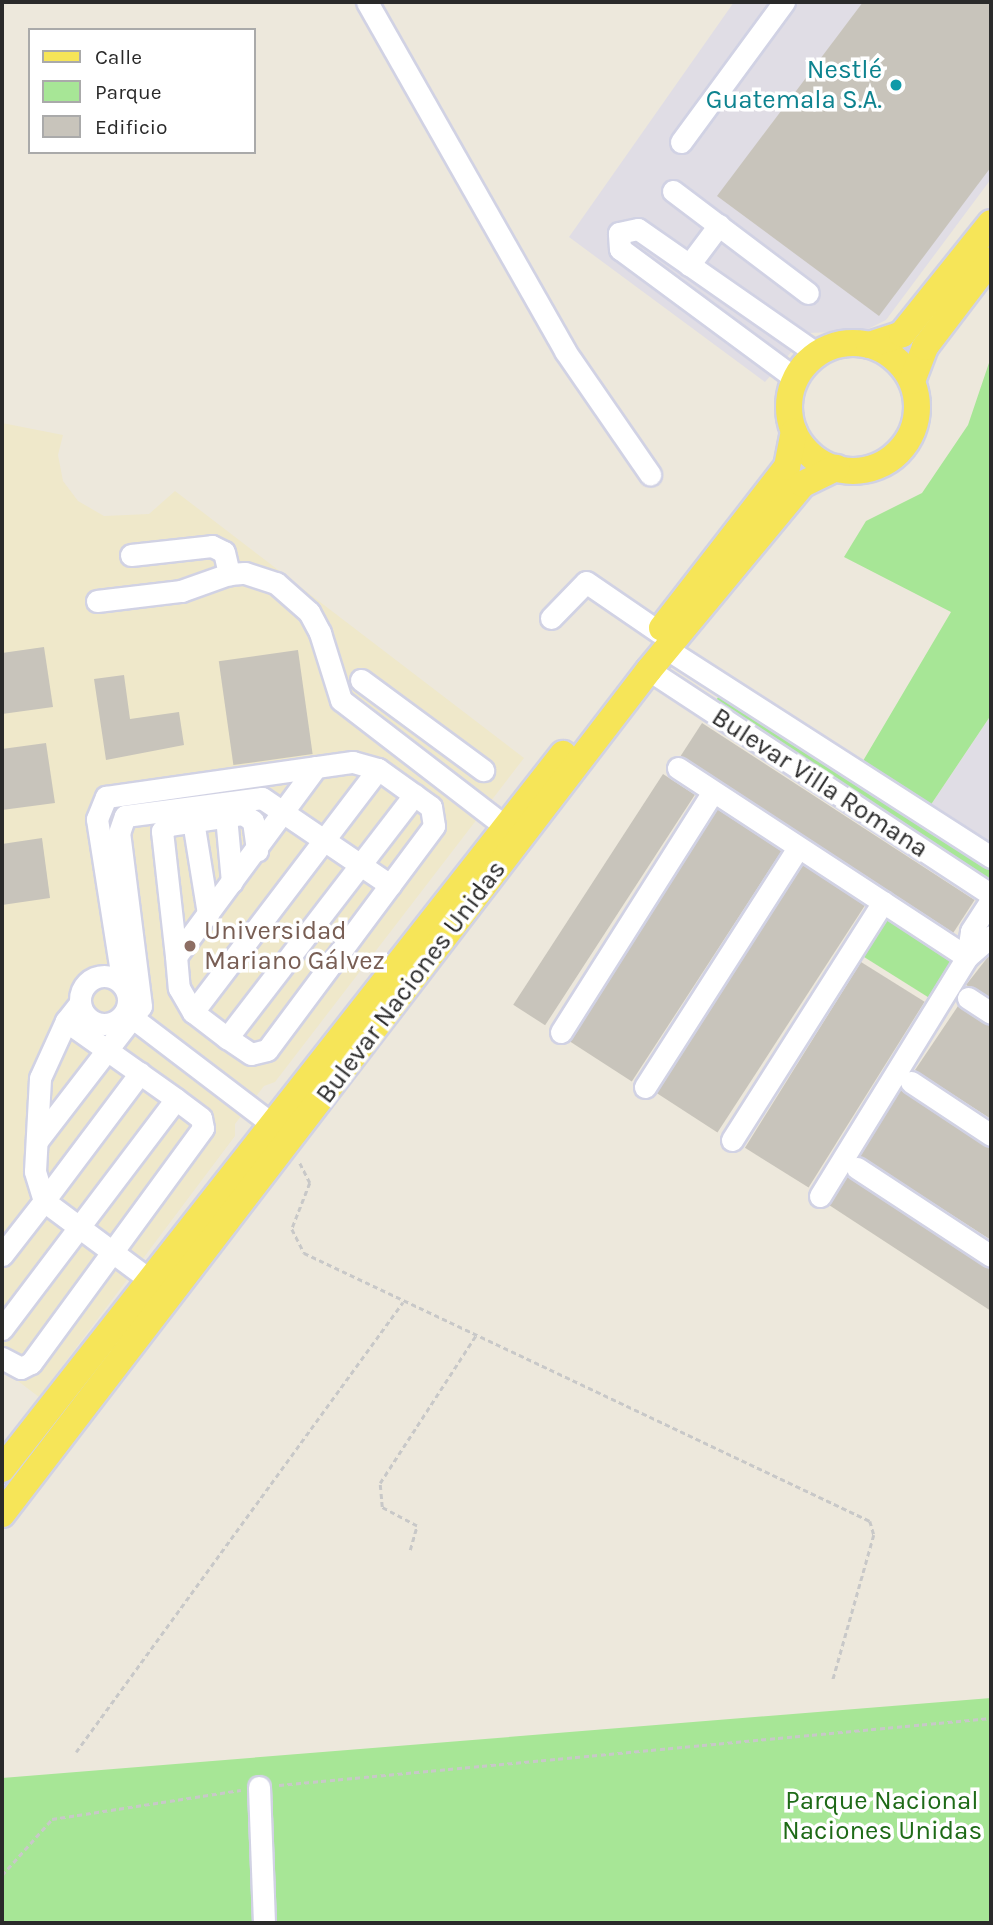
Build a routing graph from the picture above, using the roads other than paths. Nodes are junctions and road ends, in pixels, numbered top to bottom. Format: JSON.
{"nodes":[{"id":1,"x":368,"y":2,"type":"edge"},
{"id":2,"x":784,"y":2,"type":"edge"},
{"id":3,"x":681,"y":142,"type":"dead end"},
{"id":4,"x":673,"y":191,"type":"dead end"},
{"id":5,"x":991,"y":223,"type":"edge"},
{"id":6,"x":719,"y":225,"type":"junction"},
{"id":7,"x":991,"y":260,"type":"edge"},
{"id":8,"x":689,"y":265,"type":"junction"},
{"id":9,"x":808,"y":293,"type":"dead end"},
{"id":10,"x":869,"y":345,"type":"junction"},
{"id":11,"x":817,"y":354,"type":"junction"},
{"id":12,"x":796,"y":379,"type":"junction"},
{"id":13,"x":912,"y":381,"type":"junction"},
{"id":14,"x":794,"y":432,"type":"junction"},
{"id":15,"x":836,"y":468,"type":"junction"},
{"id":16,"x":650,"y":474,"type":"dead end"},
{"id":17,"x":131,"y":555,"type":"dead end"},
{"id":18,"x":229,"y":574,"type":"junction"},
{"id":19,"x":97,"y":601,"type":"dead end"},
{"id":20,"x":551,"y":618,"type":"dead end"},
{"id":21,"x":663,"y":640,"type":"junction"},
{"id":22,"x":649,"y":670,"type":"junction"},
{"id":23,"x":361,"y":680,"type":"dead end"},
{"id":24,"x":388,"y":699,"type":"junction"},
{"id":25,"x":370,"y":724,"type":"junction"},
{"id":26,"x":316,"y":767,"type":"junction"},
{"id":27,"x":678,"y":768,"type":"dead end"},
{"id":28,"x":378,"y":769,"type":"junction"},
{"id":29,"x":483,"y":770,"type":"dead end"},
{"id":30,"x":712,"y":793,"type":"junction"},
{"id":31,"x":414,"y":795,"type":"junction"},
{"id":32,"x":286,"y":810,"type":"junction"},
{"id":33,"x":226,"y":816,"type":"junction"},
{"id":34,"x":193,"y":821,"type":"junction"},
{"id":35,"x":506,"y":827,"type":"junction"},
{"id":36,"x":327,"y":838,"type":"junction"},
{"id":37,"x":798,"y":848,"type":"junction"},
{"id":38,"x":257,"y":851,"type":"junction"},
{"id":39,"x":990,"y":856,"type":"edge"},
{"id":40,"x":363,"y":865,"type":"junction"},
{"id":41,"x":232,"y":882,"type":"junction"},
{"id":42,"x":390,"y":885,"type":"junction"},
{"id":43,"x":991,"y":897,"type":"edge"},
{"id":44,"x":883,"y":902,"type":"junction"},
{"id":45,"x":208,"y":914,"type":"junction"},
{"id":46,"x":991,"y":936,"type":"edge"},
{"id":47,"x":176,"y":956,"type":"junction"},
{"id":48,"x":967,"y":957,"type":"junction"},
{"id":49,"x":124,"y":985,"type":"junction"},
{"id":50,"x":968,"y":998,"type":"dead end"},
{"id":51,"x":80,"y":1003,"type":"junction"},
{"id":52,"x":133,"y":1012,"type":"junction"},
{"id":53,"x":193,"y":1013,"type":"junction"},
{"id":54,"x":991,"y":1013,"type":"edge"},
{"id":55,"x":66,"y":1021,"type":"junction"},
{"id":56,"x":561,"y":1032,"type":"dead end"},
{"id":57,"x":227,"y":1038,"type":"junction"},
{"id":58,"x":108,"y":1051,"type":"junction"},
{"id":59,"x":140,"y":1073,"type":"junction"},
{"id":60,"x":911,"y":1082,"type":"dead end"},
{"id":61,"x":645,"y":1087,"type":"dead end"},
{"id":62,"x":176,"y":1099,"type":"junction"},
{"id":63,"x":276,"y":1120,"type":"junction"},
{"id":64,"x":991,"y":1135,"type":"edge"},
{"id":65,"x":732,"y":1140,"type":"dead end"},
{"id":66,"x":37,"y":1141,"type":"junction"},
{"id":67,"x":857,"y":1168,"type":"dead end"},
{"id":68,"x":820,"y":1196,"type":"dead end"},
{"id":69,"x":44,"y":1201,"type":"junction"},
{"id":70,"x":77,"y":1226,"type":"junction"},
{"id":71,"x":112,"y":1252,"type":"junction"},
{"id":72,"x":2,"y":1255,"type":"edge"},
{"id":73,"x":991,"y":1256,"type":"edge"},
{"id":74,"x":150,"y":1280,"type":"junction"},
{"id":75,"x":2,"y":1329,"type":"edge"},
{"id":76,"x":2,"y":1358,"type":"edge"},
{"id":77,"x":2,"y":1469,"type":"edge"},
{"id":78,"x":2,"y":1514,"type":"edge"},
{"id":79,"x":259,"y":1787,"type":"road end"},
{"id":80,"x":264,"y":1923,"type":"edge"}],
"edges":[{"from":1,"to":16,"type":"street"},
{"from":2,"to":3,"type":"street"},
{"from":4,"to":6,"type":"street"},
{"from":5,"to":10,"type":"main road"},
{"from":6,"to":8,"type":"street"},
{"from":6,"to":9,"type":"street"},
{"from":7,"to":13,"type":"main road"},
{"from":8,"to":11,"type":"street"},
{"from":8,"to":12,"type":"street"},
{"from":10,"to":11,"type":"main road"},
{"from":10,"to":13,"type":"main road"},
{"from":11,"to":12,"type":"main road"},
{"from":12,"to":14,"type":"main road"},
{"from":13,"to":15,"type":"main road"},
{"from":14,"to":15,"type":"main road"},
{"from":14,"to":21,"type":"main road","name":"Bulevar Naciones Unidas"},
{"from":15,"to":21,"type":"main road","name":"Bulevar Naciones Unidas"},
{"from":17,"to":18,"type":"street"},
{"from":18,"to":19,"type":"street"},
{"from":18,"to":25,"type":"street"},
{"from":20,"to":21,"type":"street","name":"Bulevar Villa Romana"},
{"from":21,"to":22,"type":"main road","name":"Bulevar Naciones Unidas"},
{"from":21,"to":35,"type":"main road","name":"Bulevar Naciones Unidas"},
{"from":21,"to":39,"type":"street","name":"Bulevar Villa Romana"},
{"from":22,"to":43,"type":"street","name":"Bulevar Villa Romana"},
{"from":22,"to":78,"type":"main road","name":"Bulevar Naciones Unidas"},
{"from":23,"to":24,"type":"street"},
{"from":24,"to":25,"type":"street"},
{"from":24,"to":29,"type":"street"},
{"from":25,"to":35,"type":"street"},
{"from":26,"to":28,"type":"street"},
{"from":26,"to":32,"type":"street"},
{"from":26,"to":49,"type":"street"},
{"from":27,"to":30,"type":"street"},
{"from":28,"to":31,"type":"street"},
{"from":28,"to":36,"type":"street"},
{"from":30,"to":37,"type":"street"},
{"from":30,"to":56,"type":"street"},
{"from":31,"to":40,"type":"street"},
{"from":31,"to":42,"type":"street"},
{"from":32,"to":36,"type":"street"},
{"from":32,"to":38,"type":"street"},
{"from":32,"to":52,"type":"street"},
{"from":33,"to":34,"type":"street"},
{"from":33,"to":38,"type":"street"},
{"from":33,"to":41,"type":"street"},
{"from":34,"to":45,"type":"street"},
{"from":34,"to":47,"type":"street"},
{"from":35,"to":63,"type":"main road","name":"Bulevar Naciones Unidas"},
{"from":36,"to":40,"type":"street"},
{"from":36,"to":53,"type":"street"},
{"from":37,"to":44,"type":"street"},
{"from":37,"to":61,"type":"street"},
{"from":38,"to":41,"type":"street"},
{"from":40,"to":42,"type":"street"},
{"from":40,"to":57,"type":"street"},
{"from":41,"to":45,"type":"street"},
{"from":42,"to":57,"type":"street"},
{"from":43,"to":48,"type":"street"},
{"from":44,"to":48,"type":"street"},
{"from":44,"to":65,"type":"street"},
{"from":45,"to":47,"type":"street"},
{"from":46,"to":48,"type":"street"},
{"from":47,"to":53,"type":"street"},
{"from":48,"to":68,"type":"street"},
{"from":49,"to":51,"type":"street"},
{"from":49,"to":52,"type":"street"},
{"from":50,"to":54,"type":"street"},
{"from":51,"to":52,"type":"street"},
{"from":51,"to":55,"type":"street"},
{"from":52,"to":58,"type":"street"},
{"from":52,"to":63,"type":"street"},
{"from":53,"to":57,"type":"street"},
{"from":55,"to":58,"type":"street"},
{"from":55,"to":66,"type":"street"},
{"from":58,"to":59,"type":"street"},
{"from":58,"to":66,"type":"street"},
{"from":59,"to":62,"type":"street"},
{"from":59,"to":69,"type":"street"},
{"from":60,"to":64,"type":"street"},
{"from":62,"to":70,"type":"street"},
{"from":62,"to":71,"type":"street"},
{"from":63,"to":74,"type":"main road","name":"Bulevar Naciones Unidas"},
{"from":66,"to":69,"type":"street"},
{"from":67,"to":73,"type":"street"},
{"from":69,"to":70,"type":"street"},
{"from":69,"to":72,"type":"street"},
{"from":70,"to":71,"type":"street"},
{"from":70,"to":75,"type":"street"},
{"from":71,"to":74,"type":"street"},
{"from":71,"to":76,"type":"street"},
{"from":74,"to":77,"type":"main road","name":"Bulevar Naciones Unidas"},
{"from":79,"to":80,"type":"street"}]}
